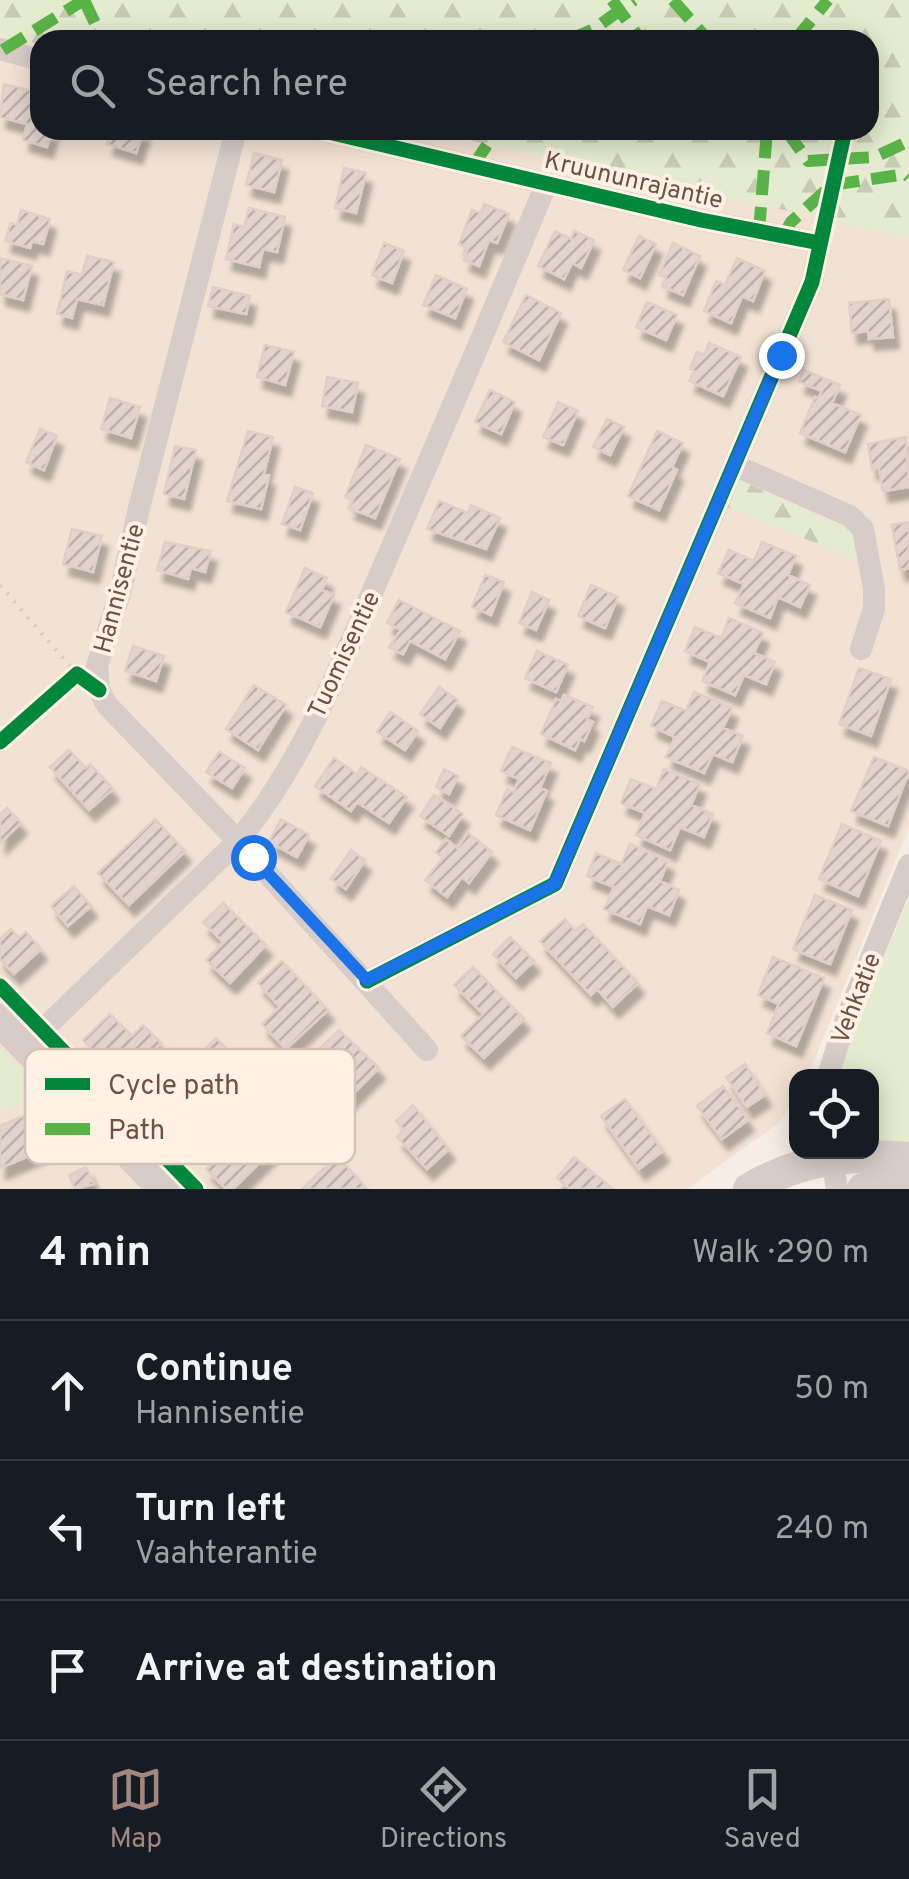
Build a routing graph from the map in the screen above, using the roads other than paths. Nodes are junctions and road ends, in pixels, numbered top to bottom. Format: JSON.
{"nodes":[{"id":1,"x":0,"y":50,"type":"edge"},
{"id":2,"x":30,"y":58,"type":"edge"},
{"id":3,"x":233,"y":140,"type":"edge"},
{"id":4,"x":361,"y":140,"type":"edge"},
{"id":5,"x":546,"y":185,"type":"junction"},
{"id":6,"x":734,"y":465,"type":"junction"},
{"id":7,"x":862,"y":649,"type":"dead end"},
{"id":8,"x":238,"y":841,"type":"junction"},
{"id":9,"x":909,"y":865,"type":"edge"},
{"id":10,"x":367,"y":980,"type":"junction"},
{"id":11,"x":0,"y":1020,"type":"edge"},
{"id":12,"x":26,"y":1046,"type":"junction"},
{"id":13,"x":29,"y":1049,"type":"edge"},
{"id":14,"x":427,"y":1050,"type":"dead end"},
{"id":15,"x":830,"y":1069,"type":"edge"},
{"id":16,"x":909,"y":1158,"type":"edge"},
{"id":17,"x":138,"y":1164,"type":"edge"},
{"id":18,"x":834,"y":1166,"type":"edge"},
{"id":19,"x":909,"y":1186,"type":"edge"},
{"id":20,"x":162,"y":1189,"type":"edge"},
{"id":21,"x":749,"y":1189,"type":"edge"},
{"id":22,"x":863,"y":1189,"type":"edge"}],
"edges":[{"from":1,"to":2,"type":"street"},
{"from":3,"to":8,"type":"street","name":"Hannisentie"},
{"from":4,"to":5,"type":"street","name":"Kruununrajantie"},
{"from":5,"to":6,"type":"street","name":"Kruununrajantie"},
{"from":5,"to":8,"type":"street","name":"Tuomisentie"},
{"from":6,"to":7,"type":"street"},
{"from":6,"to":10,"type":"street"},
{"from":8,"to":10,"type":"street","name":"Hannisentie"},
{"from":8,"to":12,"type":"street","name":"Tuomisentie"},
{"from":9,"to":15,"type":"street","name":"Vehkatie"},
{"from":10,"to":14,"type":"street","name":"Hannisentie"},
{"from":11,"to":12,"type":"street"},
{"from":12,"to":13,"type":"street"},
{"from":16,"to":18,"type":"street"},
{"from":17,"to":20,"type":"street"},
{"from":18,"to":21,"type":"street"},
{"from":19,"to":22,"type":"street"}]}
